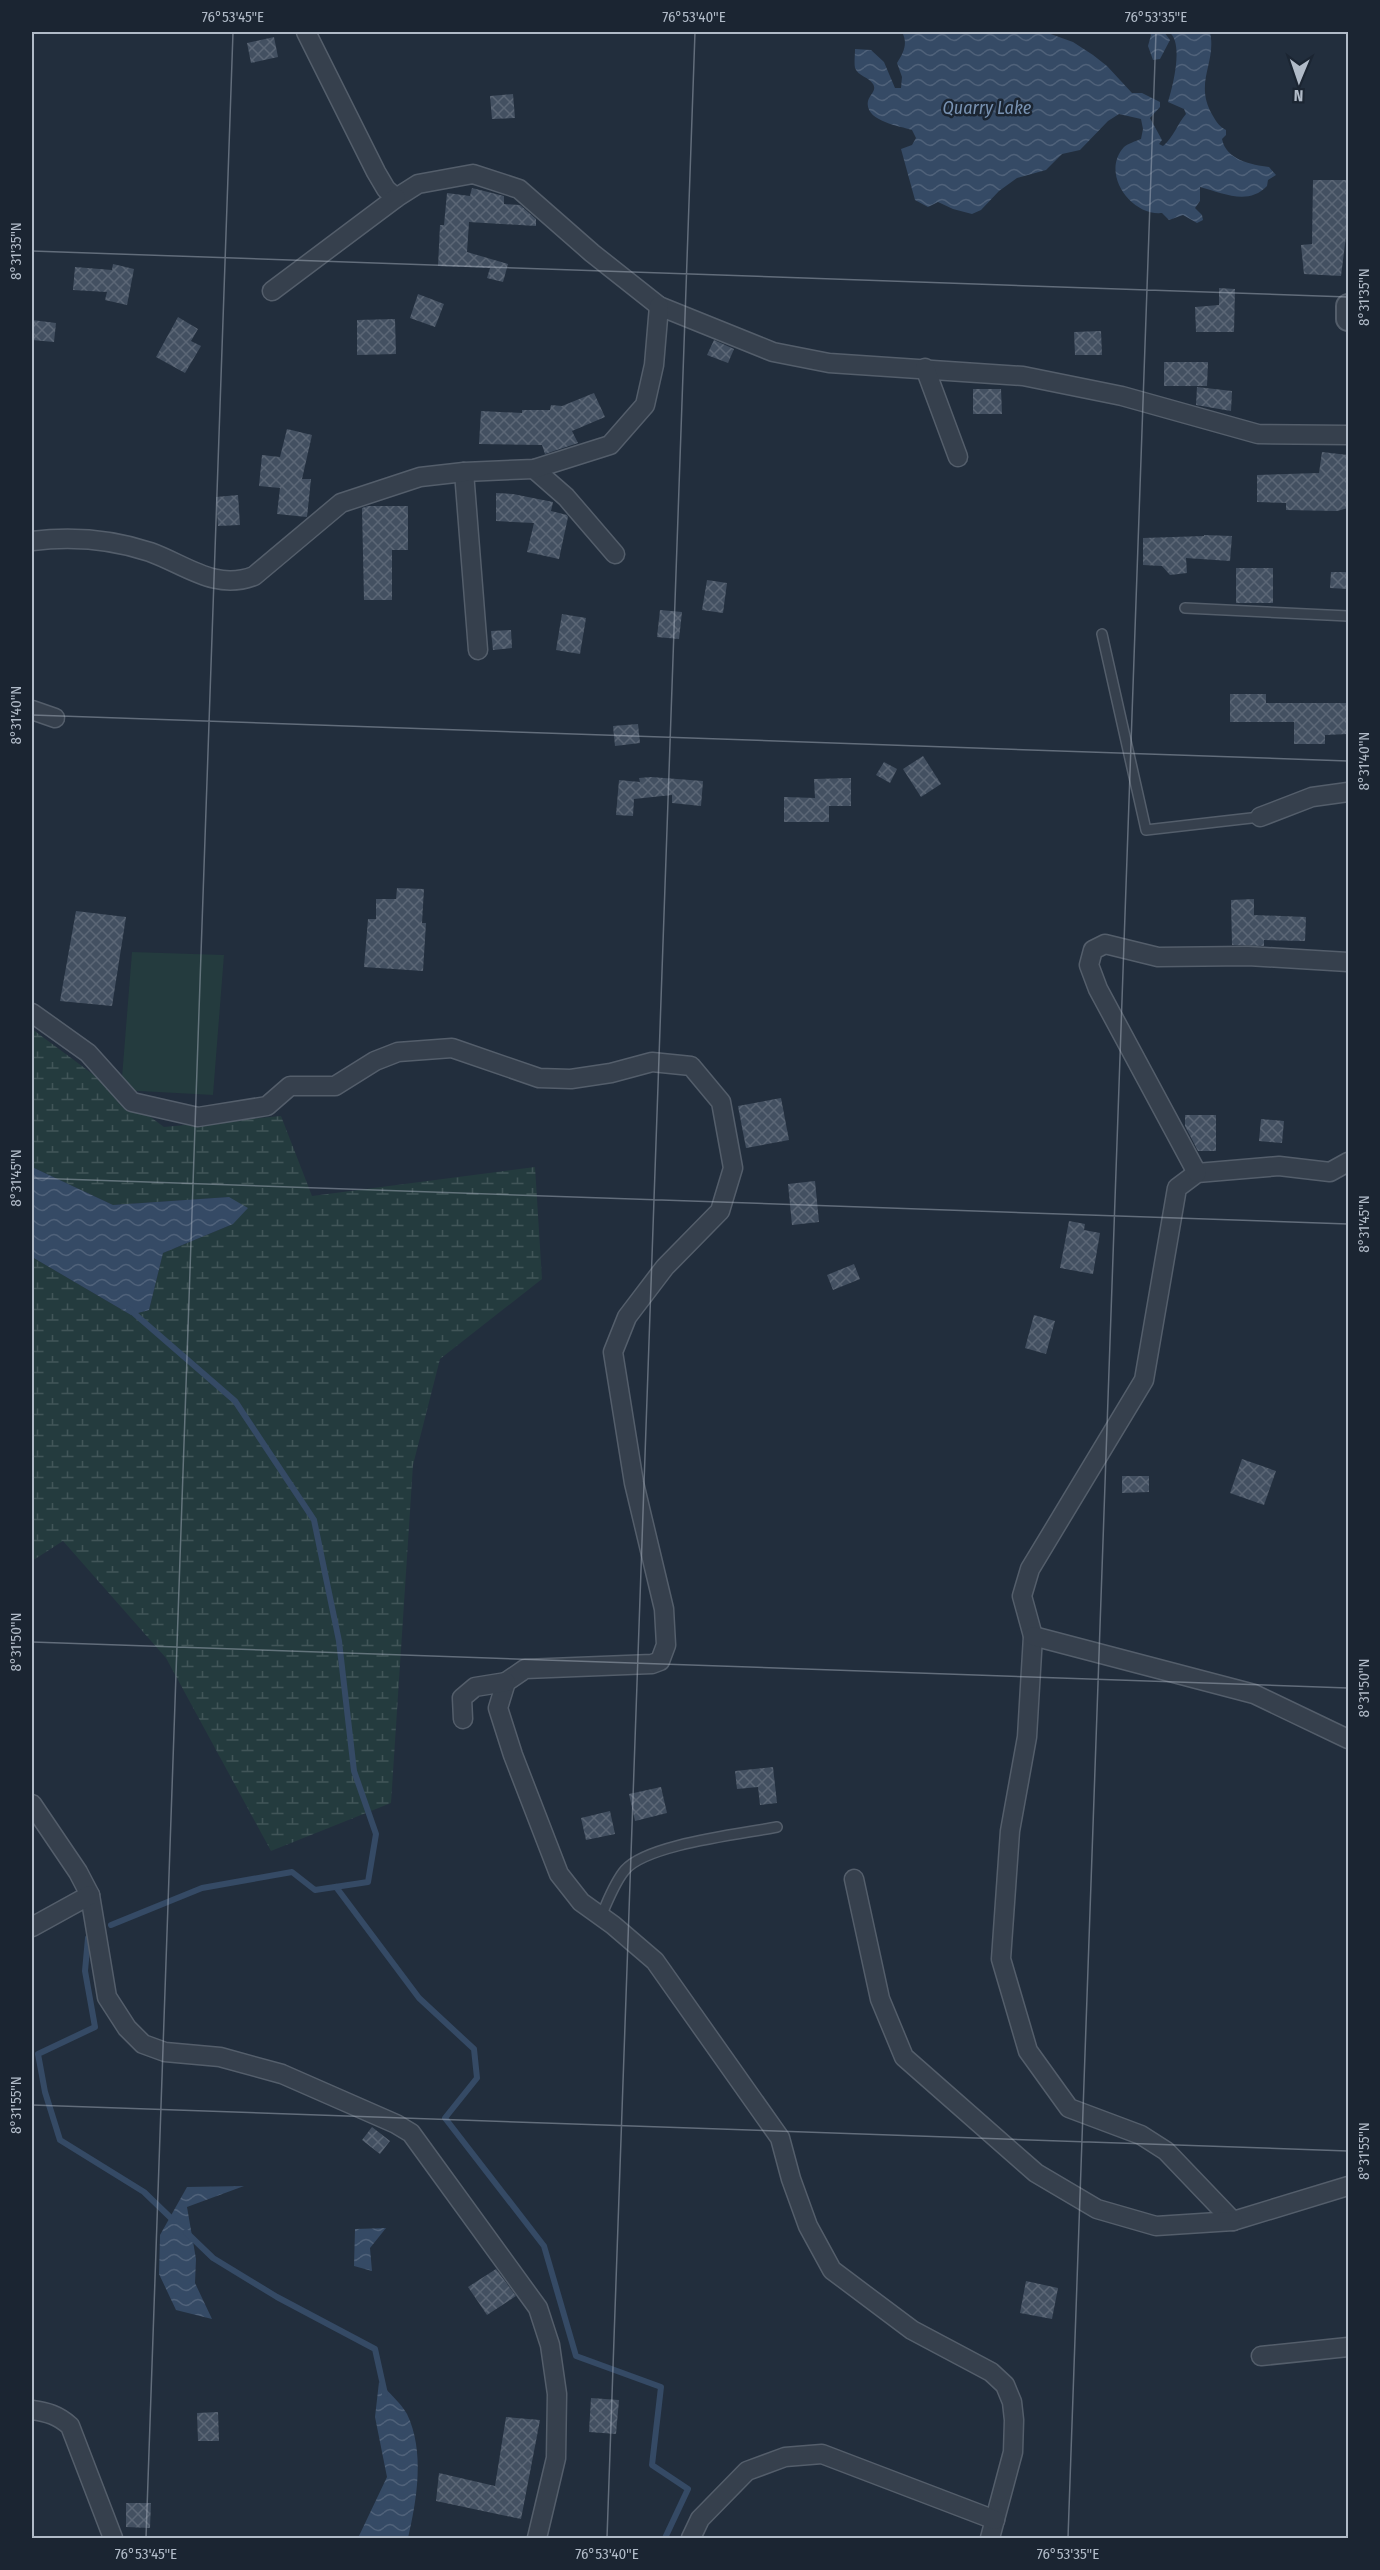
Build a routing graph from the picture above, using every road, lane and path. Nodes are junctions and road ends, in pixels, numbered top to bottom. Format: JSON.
{"nodes":[{"id":1,"x":306,"y":32,"type":"edge"},
{"id":2,"x":396,"y":198,"type":"junction"},
{"id":3,"x":272,"y":291,"type":"dead end"},
{"id":4,"x":659,"y":306,"type":"junction"},
{"id":5,"x":1348,"y":306,"type":"edge"},
{"id":6,"x":1348,"y":319,"type":"edge"},
{"id":7,"x":926,"y":368,"type":"junction"},
{"id":8,"x":1348,"y":435,"type":"edge"},
{"id":9,"x":958,"y":457,"type":"dead end"},
{"id":10,"x":534,"y":469,"type":"junction"},
{"id":11,"x":464,"y":472,"type":"junction"},
{"id":12,"x":32,"y":541,"type":"edge"},
{"id":13,"x":615,"y":554,"type":"dead end"},
{"id":14,"x":1185,"y":608,"type":"dead end"},
{"id":15,"x":1348,"y":616,"type":"edge"},
{"id":16,"x":1102,"y":634,"type":"dead end"},
{"id":17,"x":478,"y":650,"type":"dead end"},
{"id":18,"x":32,"y":710,"type":"edge"},
{"id":19,"x":56,"y":718,"type":"dead end"},
{"id":20,"x":1348,"y":792,"type":"edge"},
{"id":21,"x":1260,"y":817,"type":"joint"},
{"id":22,"x":1348,"y":962,"type":"edge"},
{"id":23,"x":32,"y":1013,"type":"edge"},
{"id":24,"x":1348,"y":1162,"type":"edge"},
{"id":25,"x":1197,"y":1173,"type":"junction"},
{"id":26,"x":1033,"y":1636,"type":"junction"},
{"id":27,"x":506,"y":1682,"type":"junction"},
{"id":28,"x":463,"y":1719,"type":"dead end"},
{"id":29,"x":1348,"y":1739,"type":"edge"},
{"id":30,"x":32,"y":1804,"type":"edge"},
{"id":31,"x":777,"y":1827,"type":"dead end"},
{"id":32,"x":854,"y":1879,"type":"dead end"},
{"id":33,"x":90,"y":1895,"type":"junction"},
{"id":34,"x":601,"y":1916,"type":"junction"},
{"id":35,"x":32,"y":1928,"type":"edge"},
{"id":36,"x":1348,"y":2186,"type":"edge"},
{"id":37,"x":1233,"y":2221,"type":"junction"},
{"id":38,"x":1348,"y":2347,"type":"edge"},
{"id":39,"x":1261,"y":2356,"type":"dead end"},
{"id":40,"x":32,"y":2410,"type":"edge"},
{"id":41,"x":996,"y":2520,"type":"junction"},
{"id":42,"x":113,"y":2538,"type":"edge"},
{"id":43,"x":537,"y":2538,"type":"edge"},
{"id":44,"x":692,"y":2538,"type":"edge"},
{"id":45,"x":990,"y":2538,"type":"edge"}],
"edges":[{"from":1,"to":2,"type":"street"},
{"from":2,"to":3,"type":"street"},
{"from":2,"to":4,"type":"street"},
{"from":4,"to":7,"type":"street"},
{"from":4,"to":10,"type":"street"},
{"from":5,"to":6,"type":"street"},
{"from":7,"to":8,"type":"street"},
{"from":7,"to":9,"type":"street"},
{"from":10,"to":11,"type":"street"},
{"from":10,"to":13,"type":"street"},
{"from":11,"to":12,"type":"street"},
{"from":11,"to":17,"type":"street"},
{"from":14,"to":15,"type":"lane"},
{"from":16,"to":21,"type":"lane"},
{"from":18,"to":19,"type":"street"},
{"from":20,"to":21,"type":"street"},
{"from":22,"to":25,"type":"street"},
{"from":23,"to":27,"type":"street"},
{"from":24,"to":25,"type":"street"},
{"from":25,"to":26,"type":"street"},
{"from":26,"to":29,"type":"street"},
{"from":26,"to":37,"type":"street"},
{"from":27,"to":28,"type":"street"},
{"from":27,"to":34,"type":"street"},
{"from":30,"to":33,"type":"street"},
{"from":31,"to":34,"type":"lane"},
{"from":32,"to":37,"type":"street"},
{"from":33,"to":35,"type":"street"},
{"from":33,"to":43,"type":"street"},
{"from":34,"to":41,"type":"street"},
{"from":36,"to":37,"type":"street"},
{"from":38,"to":39,"type":"street"},
{"from":40,"to":42,"type":"street"},
{"from":41,"to":44,"type":"street"},
{"from":41,"to":45,"type":"street"}]}
